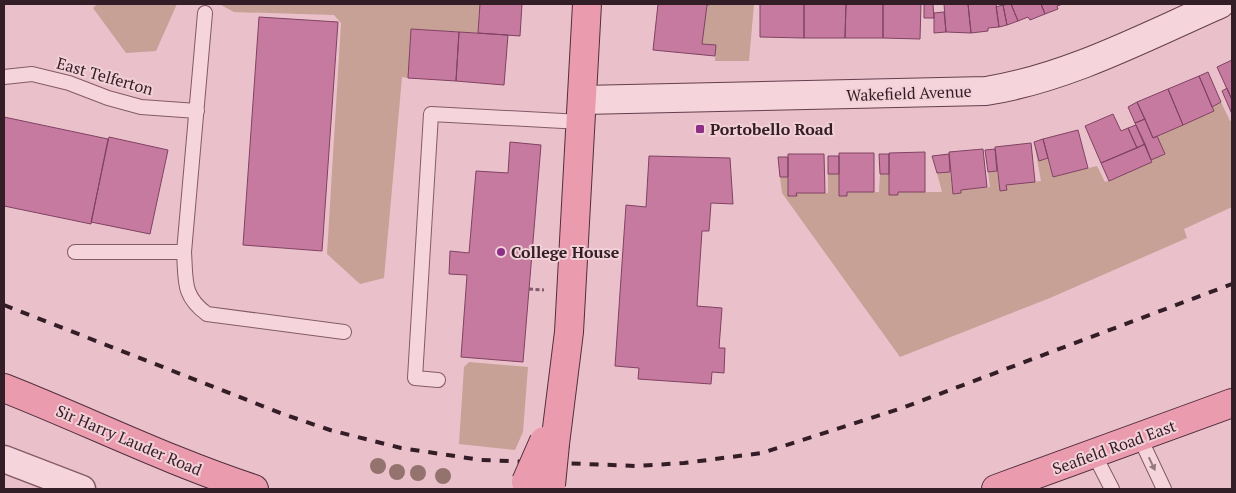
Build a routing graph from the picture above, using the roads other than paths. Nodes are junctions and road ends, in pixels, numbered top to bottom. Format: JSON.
{"nodes":[{"id":1,"x":587,"y":4,"type":"edge"},
{"id":2,"x":1220,"y":4,"type":"edge"},
{"id":3,"x":205,"y":13,"type":"dead end"},
{"id":4,"x":4,"y":77,"type":"edge"},
{"id":5,"x":197,"y":111,"type":"junction"},
{"id":6,"x":581,"y":111,"type":"junction"},
{"id":7,"x":75,"y":252,"type":"dead end"},
{"id":8,"x":184,"y":252,"type":"junction"},
{"id":9,"x":344,"y":332,"type":"dead end"},
{"id":10,"x":438,"y":380,"type":"dead end"},
{"id":11,"x":4,"y":388,"type":"edge"},
{"id":12,"x":1232,"y":403,"type":"edge"},
{"id":13,"x":1140,"y":438,"type":"junction"},
{"id":14,"x":1094,"y":454,"type":"junction"},
{"id":15,"x":4,"y":459,"type":"edge"},
{"id":16,"x":169,"y":459,"type":"junction"},
{"id":17,"x":538,"y":486,"type":"edge"},
{"id":18,"x":82,"y":489,"type":"edge"},
{"id":19,"x":206,"y":489,"type":"edge"},
{"id":20,"x":231,"y":489,"type":"edge"},
{"id":21,"x":254,"y":489,"type":"edge"},
{"id":22,"x":996,"y":489,"type":"edge"},
{"id":23,"x":1112,"y":489,"type":"edge"},
{"id":24,"x":1164,"y":489,"type":"edge"}],
"edges":[{"from":1,"to":6,"type":"main road"},
{"from":2,"to":6,"type":"street","name":"Wakefield Avenue"},
{"from":3,"to":5,"type":"lane"},
{"from":4,"to":5,"type":"lane","name":"East Telferton"},
{"from":5,"to":8,"type":"lane"},
{"from":6,"to":10,"type":"lane"},
{"from":6,"to":17,"type":"main road","bridge":true},
{"from":7,"to":8,"type":"lane"},
{"from":8,"to":9,"type":"lane"},
{"from":11,"to":16,"type":"main road","name":"Sir Harry Lauder Road"},
{"from":12,"to":13,"type":"main road","name":"Seafield Road East"},
{"from":13,"to":14,"type":"main road","name":"Seafield Road East"},
{"from":13,"to":24,"type":"lane","one_way":true},
{"from":14,"to":22,"type":"main road","name":"Seafield Road East"},
{"from":14,"to":23,"type":"lane"},
{"from":15,"to":18,"type":"street"},
{"from":16,"to":19,"type":"main road"},
{"from":16,"to":20,"type":"main road"},
{"from":16,"to":21,"type":"main road","name":"Sir Harry Lauder Road"}]}
